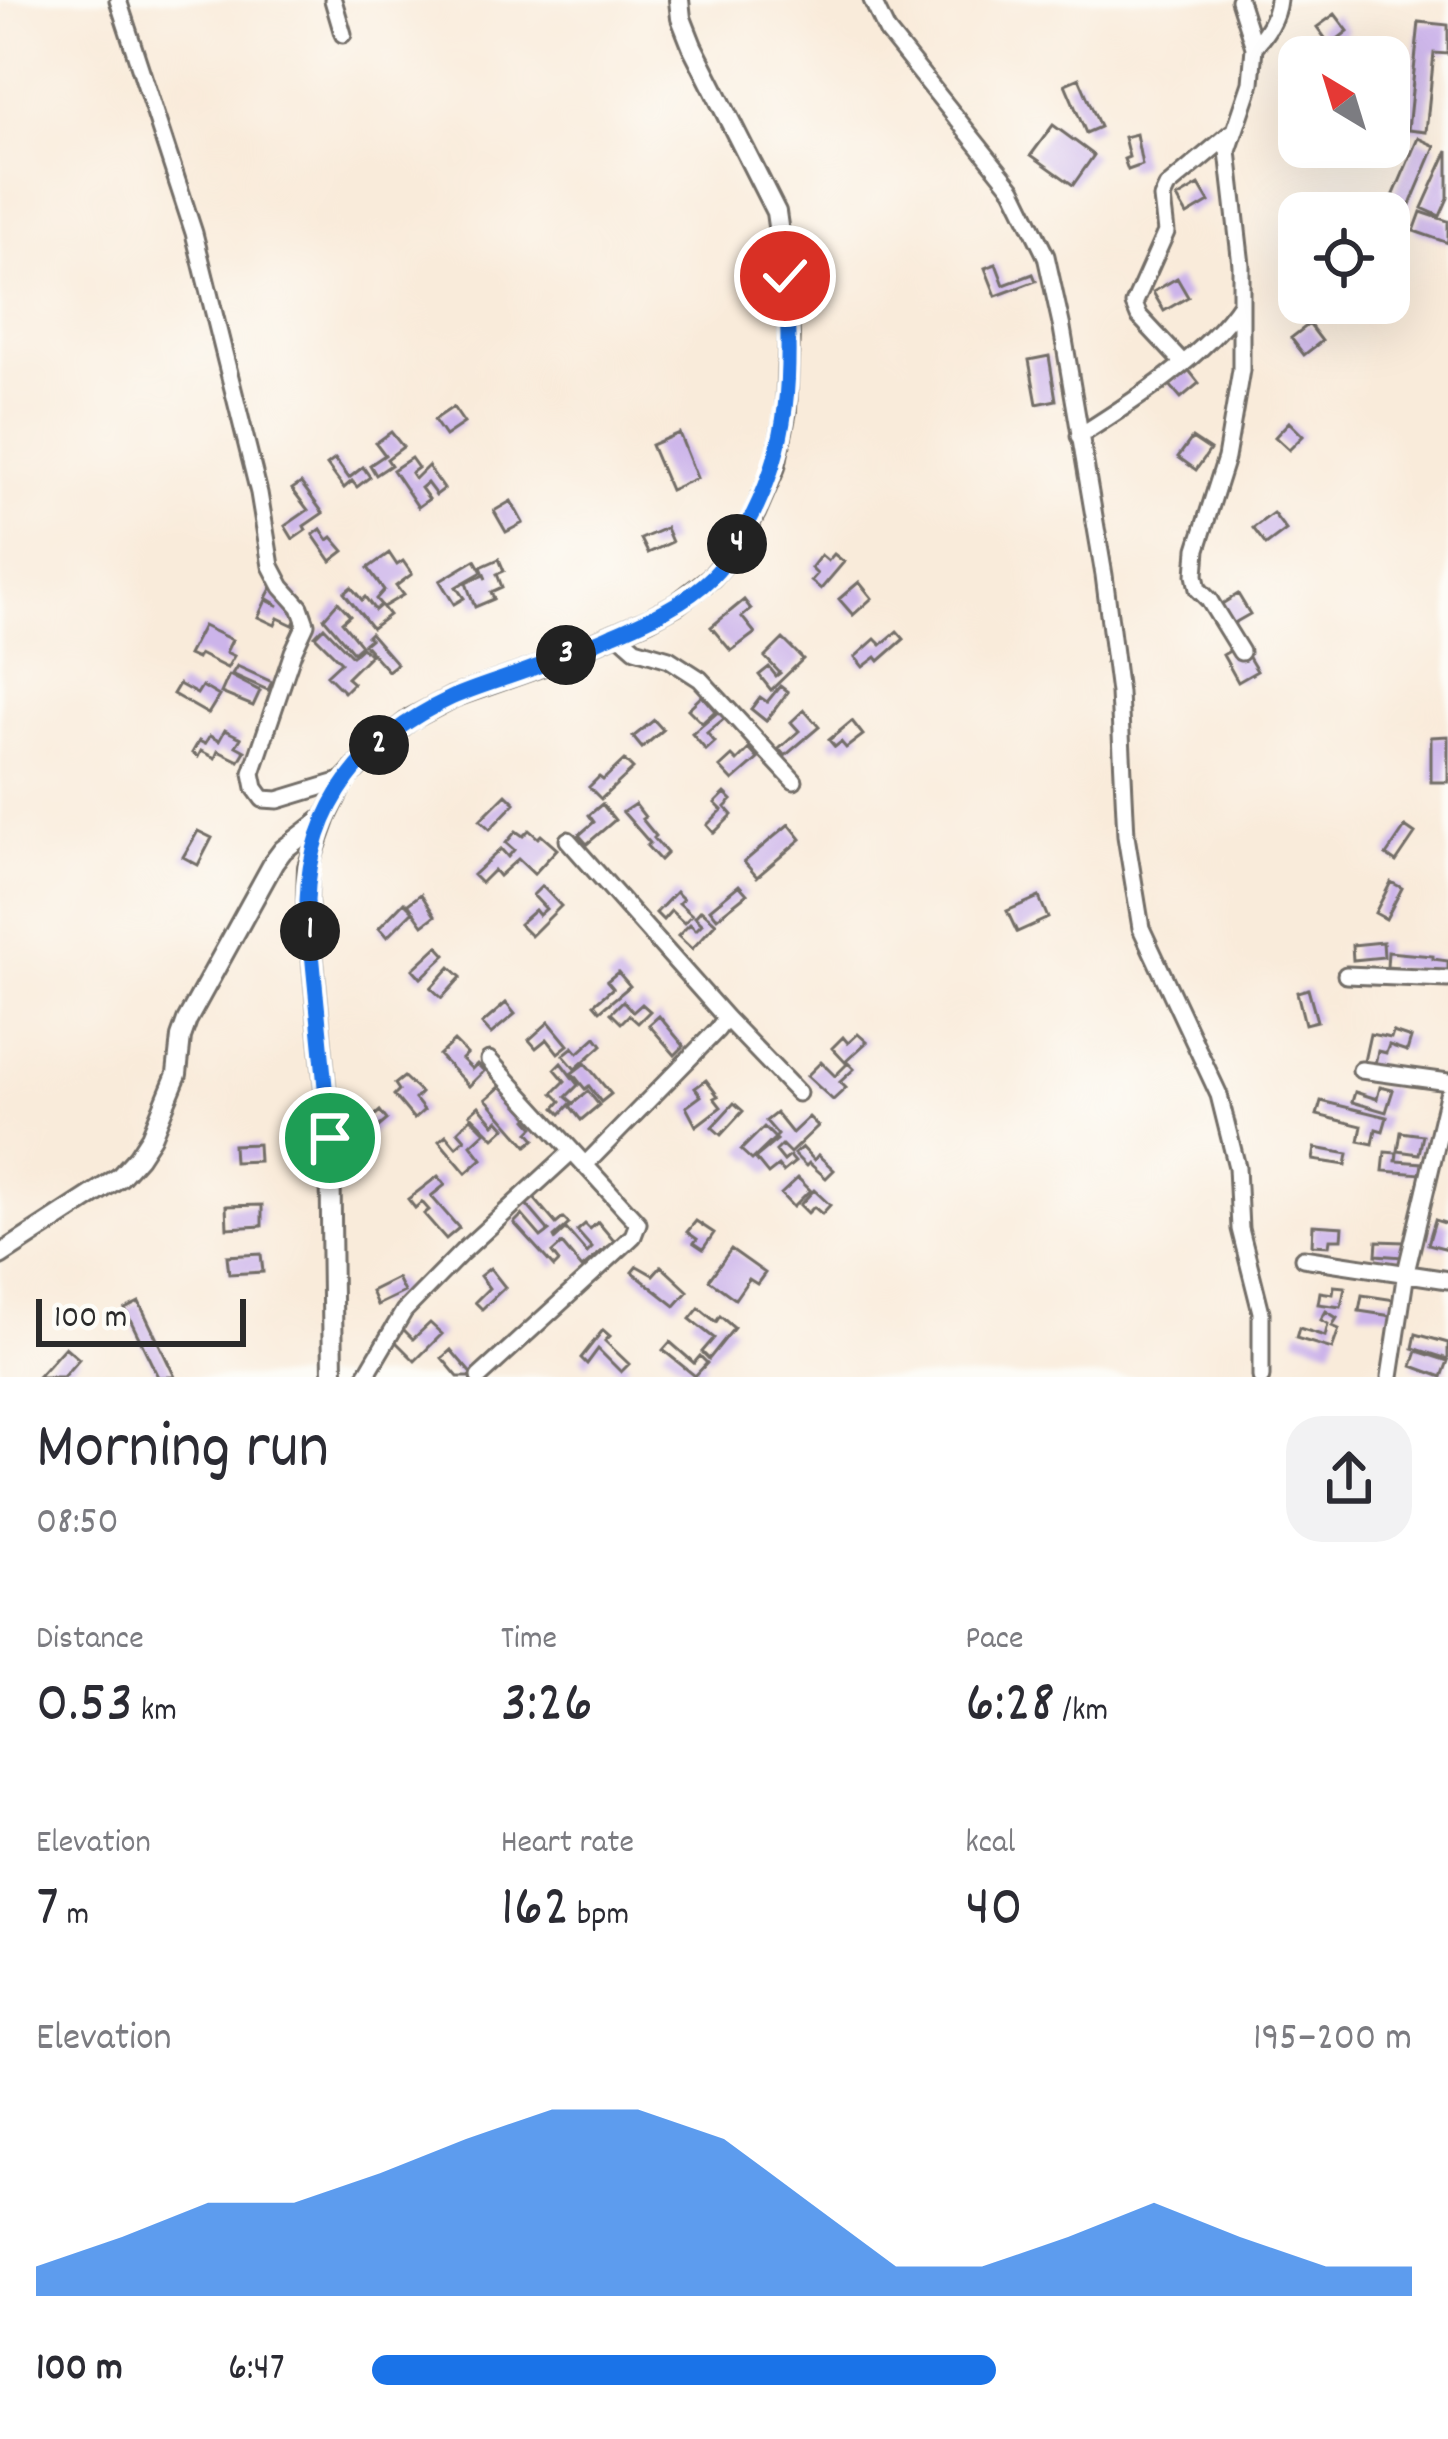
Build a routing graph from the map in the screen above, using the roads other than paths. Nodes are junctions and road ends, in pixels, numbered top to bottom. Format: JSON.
{"nodes":[{"id":1,"x":118,"y":0,"type":"edge"},
{"id":2,"x":333,"y":0,"type":"edge"},
{"id":3,"x":680,"y":0,"type":"edge"},
{"id":4,"x":872,"y":0,"type":"edge"},
{"id":5,"x":1239,"y":0,"type":"edge"},
{"id":6,"x":1277,"y":0,"type":"edge"},
{"id":7,"x":344,"y":34,"type":"dead end"},
{"id":8,"x":1254,"y":46,"type":"junction"},
{"id":9,"x":1233,"y":131,"type":"junction"},
{"id":10,"x":1243,"y":301,"type":"junction"},
{"id":11,"x":1182,"y":362,"type":"junction"},
{"id":12,"x":1078,"y":436,"type":"junction"},
{"id":13,"x":617,"y":633,"type":"junction"},
{"id":14,"x":1241,"y":652,"type":"dead end"},
{"id":15,"x":344,"y":780,"type":"junction"},
{"id":16,"x":794,"y":781,"type":"dead end"},
{"id":17,"x":326,"y":817,"type":"junction"},
{"id":18,"x":568,"y":839,"type":"dead end"},
{"id":19,"x":1346,"y":975,"type":"dead end"},
{"id":20,"x":1448,"y":979,"type":"edge"},
{"id":21,"x":726,"y":1018,"type":"junction"},
{"id":22,"x":489,"y":1060,"type":"dead end"},
{"id":23,"x":1360,"y":1070,"type":"dead end"},
{"id":24,"x":1448,"y":1082,"type":"edge"},
{"id":25,"x":798,"y":1093,"type":"dead end"},
{"id":26,"x":1448,"y":1095,"type":"edge"},
{"id":27,"x":572,"y":1151,"type":"junction"},
{"id":28,"x":585,"y":1165,"type":"junction"},
{"id":29,"x":0,"y":1255,"type":"edge"},
{"id":30,"x":1303,"y":1258,"type":"dead end"},
{"id":31,"x":1406,"y":1271,"type":"junction"},
{"id":32,"x":1448,"y":1280,"type":"edge"},
{"id":33,"x":334,"y":1377,"type":"edge"},
{"id":34,"x":365,"y":1377,"type":"edge"},
{"id":35,"x":479,"y":1377,"type":"edge"},
{"id":36,"x":1261,"y":1377,"type":"edge"},
{"id":37,"x":1390,"y":1377,"type":"edge"}],
"edges":[{"from":1,"to":15,"type":"street"},
{"from":2,"to":7,"type":"street"},
{"from":3,"to":13,"type":"street"},
{"from":4,"to":12,"type":"street"},
{"from":5,"to":8,"type":"street"},
{"from":6,"to":8,"type":"street"},
{"from":8,"to":9,"type":"street"},
{"from":9,"to":10,"type":"street"},
{"from":9,"to":11,"type":"street"},
{"from":10,"to":11,"type":"street"},
{"from":10,"to":14,"type":"street"},
{"from":11,"to":12,"type":"street"},
{"from":12,"to":36,"type":"street"},
{"from":13,"to":15,"type":"street"},
{"from":13,"to":16,"type":"street"},
{"from":15,"to":17,"type":"street"},
{"from":17,"to":29,"type":"street"},
{"from":17,"to":33,"type":"street"},
{"from":18,"to":21,"type":"street"},
{"from":19,"to":20,"type":"street"},
{"from":21,"to":25,"type":"street"},
{"from":21,"to":28,"type":"street"},
{"from":22,"to":27,"type":"street"},
{"from":23,"to":24,"type":"street"},
{"from":26,"to":31,"type":"street"},
{"from":27,"to":28,"type":"street"},
{"from":27,"to":34,"type":"street"},
{"from":28,"to":35,"type":"street"},
{"from":30,"to":31,"type":"street"},
{"from":31,"to":32,"type":"street"},
{"from":31,"to":37,"type":"street"}]}
